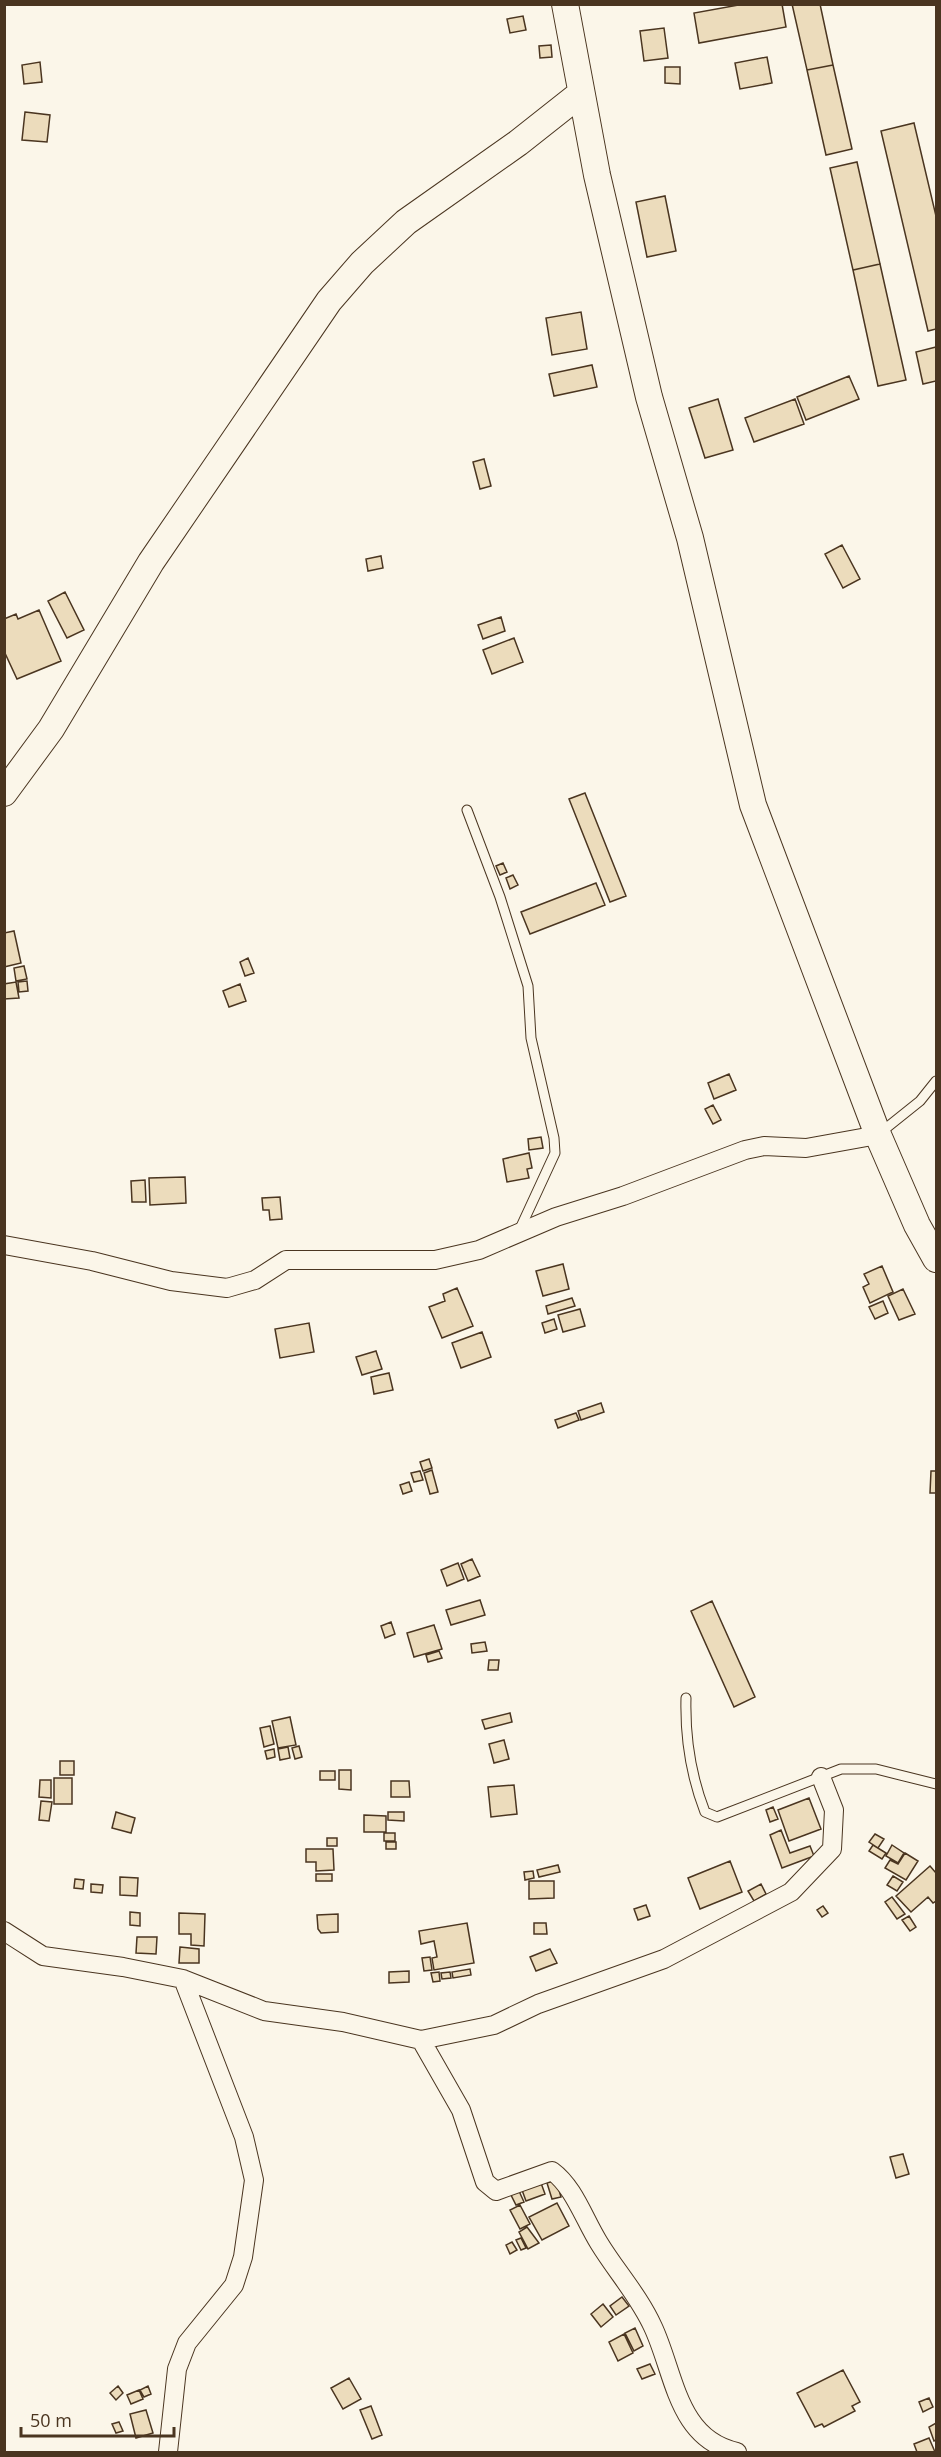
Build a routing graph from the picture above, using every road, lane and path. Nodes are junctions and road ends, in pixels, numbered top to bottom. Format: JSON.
{"nodes":[{"id":1,"x":566,"y":4,"type":"edge"},
{"id":2,"x":580,"y":94,"type":"junction"},
{"id":3,"x":4,"y":793,"type":"edge"},
{"id":4,"x":467,"y":810,"type":"dead end"},
{"id":5,"x":936,"y":1081,"type":"edge"},
{"id":6,"x":878,"y":1135,"type":"junction"},
{"id":7,"x":519,"y":1231,"type":"junction"},
{"id":8,"x":4,"y":1245,"type":"edge"},
{"id":9,"x":936,"y":1259,"type":"edge"},
{"id":10,"x":686,"y":1698,"type":"dead end"},
{"id":11,"x":821,"y":1777,"type":"junction"},
{"id":12,"x":936,"y":1784,"type":"edge"},
{"id":13,"x":4,"y":1931,"type":"edge"},
{"id":14,"x":183,"y":1979,"type":"junction"},
{"id":15,"x":421,"y":2040,"type":"junction"},
{"id":16,"x":168,"y":2452,"type":"edge"},
{"id":17,"x":737,"y":2452,"type":"edge"}],
"edges":[{"from":1,"to":2,"type":"street"},
{"from":2,"to":3,"type":"street"},
{"from":2,"to":6,"type":"street"},
{"from":4,"to":7,"type":"lane"},
{"from":5,"to":6,"type":"lane"},
{"from":6,"to":7,"type":"street"},
{"from":6,"to":9,"type":"street"},
{"from":7,"to":8,"type":"street"},
{"from":10,"to":11,"type":"lane"},
{"from":11,"to":12,"type":"lane"},
{"from":11,"to":15,"type":"street"},
{"from":13,"to":14,"type":"street"},
{"from":14,"to":15,"type":"street"},
{"from":14,"to":16,"type":"street"},
{"from":15,"to":17,"type":"street"}]}
